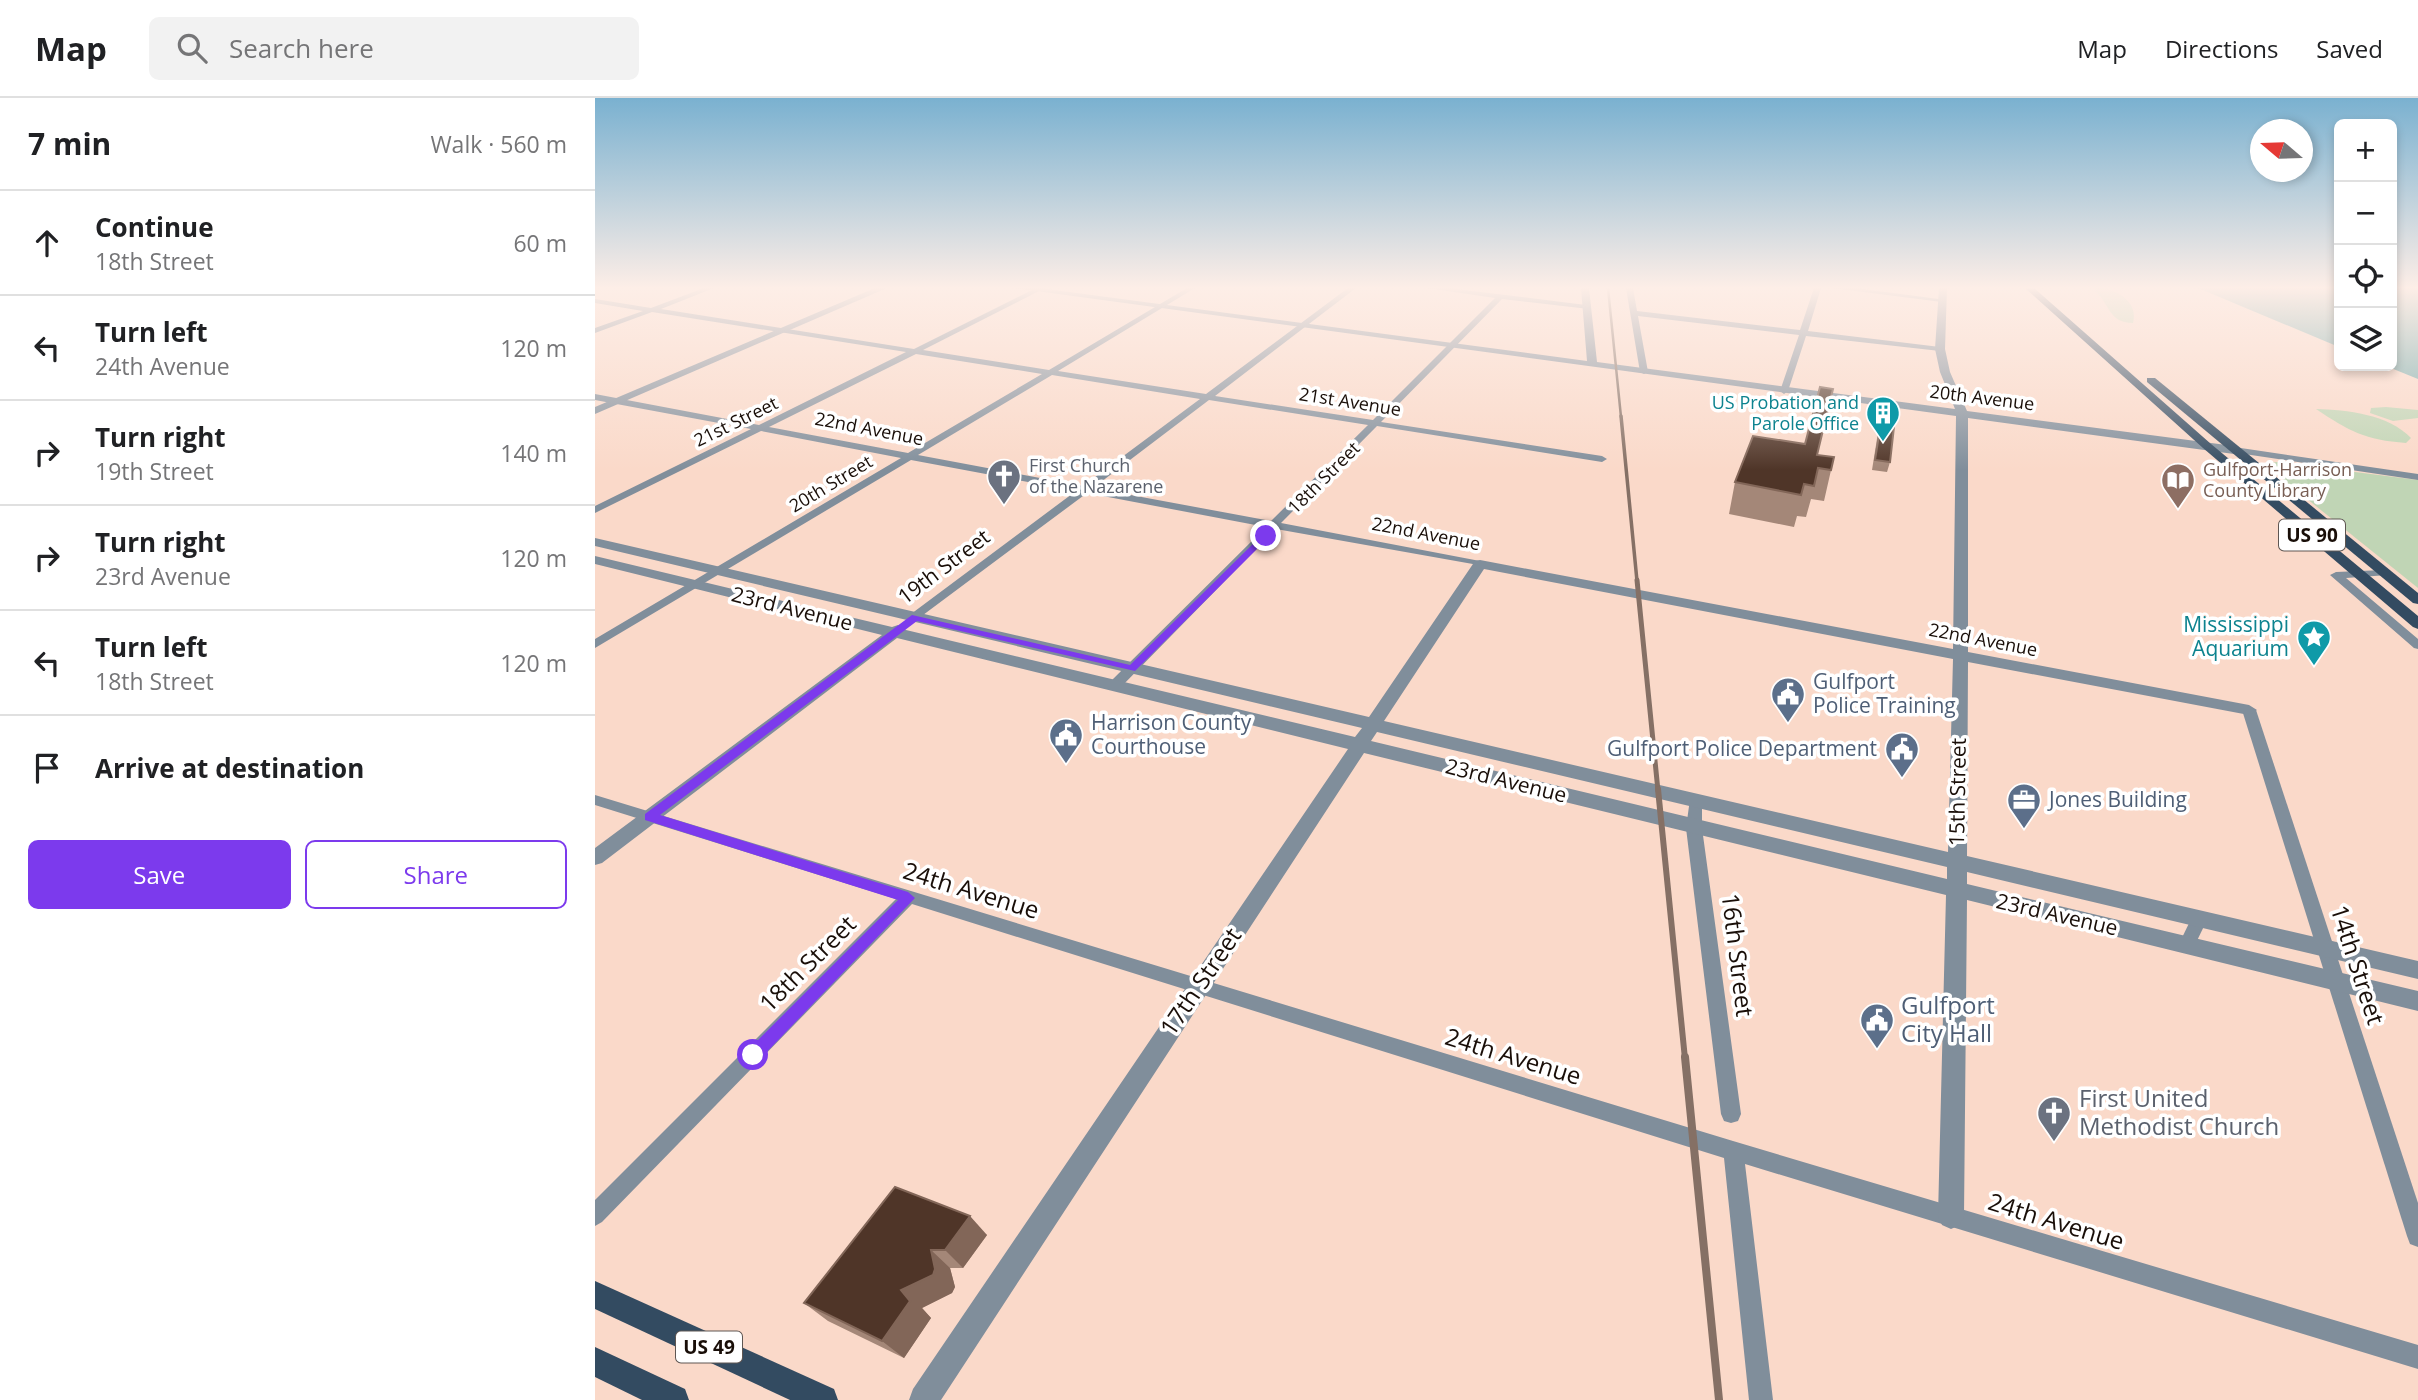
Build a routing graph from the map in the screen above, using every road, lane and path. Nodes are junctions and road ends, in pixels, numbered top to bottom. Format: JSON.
{"nodes":[{"id":1,"x":740,"y":349,"type":"edge"},
{"id":2,"x":902,"y":349,"type":"edge"},
{"id":3,"x":920,"y":349,"type":"edge"},
{"id":4,"x":1091,"y":349,"type":"edge"},
{"id":5,"x":1272,"y":349,"type":"edge"},
{"id":6,"x":1450,"y":349,"type":"edge"},
{"id":7,"x":1473,"y":349,"type":"edge"},
{"id":8,"x":1590,"y":349,"type":"edge"},
{"id":9,"x":1639,"y":349,"type":"edge"},
{"id":10,"x":1798,"y":349,"type":"edge"},
{"id":11,"x":1940,"y":349,"type":"edge"},
{"id":12,"x":2097,"y":349,"type":"edge"},
{"id":13,"x":2113,"y":349,"type":"edge"},
{"id":14,"x":916,"y":351,"type":"junction"},
{"id":15,"x":1592,"y":365,"type":"junction"},
{"id":16,"x":1052,"y":372,"type":"junction"},
{"id":17,"x":1644,"y":372,"type":"junction"},
{"id":18,"x":1784,"y":391,"type":"junction"},
{"id":19,"x":1209,"y":396,"type":"junction"},
{"id":20,"x":595,"y":397,"type":"edge"},
{"id":21,"x":618,"y":401,"type":"junction"},
{"id":22,"x":595,"y":411,"type":"edge"},
{"id":23,"x":1962,"y":413,"type":"junction"},
{"id":24,"x":1379,"y":423,"type":"junction"},
{"id":25,"x":760,"y":428,"type":"junction"},
{"id":26,"x":2207,"y":446,"type":"junction"},
{"id":27,"x":2234,"y":450,"type":"junction"},
{"id":28,"x":910,"y":456,"type":"junction"},
{"id":29,"x":1602,"y":459,"type":"dead end"},
{"id":30,"x":2418,"y":469,"type":"edge"},
{"id":31,"x":2418,"y":477,"type":"edge"},
{"id":32,"x":1085,"y":489,"type":"junction"},
{"id":33,"x":595,"y":510,"type":"edge"},
{"id":34,"x":1276,"y":526,"type":"junction"},
{"id":35,"x":595,"y":542,"type":"edge"},
{"id":36,"x":595,"y":561,"type":"edge"},
{"id":37,"x":1480,"y":564,"type":"junction"},
{"id":38,"x":716,"y":571,"type":"junction"},
{"id":39,"x":2384,"y":573,"type":"junction"},
{"id":40,"x":2358,"y":574,"type":"junction"},
{"id":41,"x":693,"y":585,"type":"junction"},
{"id":42,"x":2418,"y":600,"type":"edge"},
{"id":43,"x":915,"y":617,"type":"junction"},
{"id":44,"x":2418,"y":624,"type":"edge"},
{"id":45,"x":893,"y":634,"type":"junction"},
{"id":46,"x":595,"y":644,"type":"edge"},
{"id":47,"x":2418,"y":645,"type":"edge"},
{"id":48,"x":1961,"y":655,"type":"junction"},
{"id":49,"x":1132,"y":669,"type":"junction"},
{"id":50,"x":1114,"y":685,"type":"junction"},
{"id":51,"x":2249,"y":710,"type":"joint"},
{"id":52,"x":1365,"y":735,"type":"junction"},
{"id":53,"x":595,"y":800,"type":"edge"},
{"id":54,"x":1695,"y":803,"type":"junction"},
{"id":55,"x":650,"y":817,"type":"junction"},
{"id":56,"x":1694,"y":828,"type":"junction"},
{"id":57,"x":595,"y":858,"type":"edge"},
{"id":58,"x":1956,"y":864,"type":"junction"},
{"id":59,"x":1956,"y":891,"type":"junction"},
{"id":60,"x":908,"y":898,"type":"junction"},
{"id":61,"x":2199,"y":920,"type":"junction"},
{"id":62,"x":2186,"y":946,"type":"junction"},
{"id":63,"x":2326,"y":949,"type":"junction"},
{"id":64,"x":2418,"y":970,"type":"edge"},
{"id":65,"x":2336,"y":982,"type":"junction"},
{"id":66,"x":1198,"y":986,"type":"junction"},
{"id":67,"x":2418,"y":1001,"type":"edge"},
{"id":68,"x":1731,"y":1114,"type":"dead end"},
{"id":69,"x":1733,"y":1151,"type":"junction"},
{"id":70,"x":595,"y":1216,"type":"edge"},
{"id":71,"x":1951,"y":1216,"type":"junction"},
{"id":72,"x":2418,"y":1236,"type":"edge"},
{"id":73,"x":595,"y":1295,"type":"edge"},
{"id":74,"x":2418,"y":1357,"type":"edge"},
{"id":75,"x":595,"y":1362,"type":"edge"},
{"id":76,"x":674,"y":1400,"type":"edge"},
{"id":77,"x":823,"y":1400,"type":"edge"},
{"id":78,"x":924,"y":1400,"type":"edge"},
{"id":79,"x":1761,"y":1400,"type":"edge"}],
"edges":[{"from":1,"to":21,"type":"street"},
{"from":2,"to":14,"type":"street","name":"21st Avenue"},
{"from":3,"to":14,"type":"street","name":"21st Street"},
{"from":4,"to":16,"type":"street","name":"20th Street"},
{"from":5,"to":19,"type":"street","name":"19th Street"},
{"from":6,"to":24,"type":"street","name":"18th Street"},
{"from":7,"to":15,"type":"street","name":"20th Avenue"},
{"from":8,"to":15,"type":"street"},
{"from":9,"to":17,"type":"street"},
{"from":10,"to":18,"type":"street"},
{"from":11,"to":23,"type":"street","name":"15th Street"},
{"from":12,"to":26,"type":"main road","number":"US 90"},
{"from":13,"to":27,"type":"main road","number":"US 90"},
{"from":14,"to":16,"type":"street","name":"21st Avenue"},
{"from":14,"to":25,"type":"street","name":"21st Street"},
{"from":15,"to":17,"type":"street","name":"20th Avenue"},
{"from":16,"to":19,"type":"street","name":"21st Avenue"},
{"from":16,"to":28,"type":"street","name":"20th Street"},
{"from":17,"to":18,"type":"street","name":"20th Avenue"},
{"from":18,"to":23,"type":"street","name":"20th Avenue"},
{"from":19,"to":24,"type":"street","name":"21st Avenue"},
{"from":19,"to":32,"type":"street","name":"19th Street"},
{"from":20,"to":21,"type":"street","name":"22nd Avenue"},
{"from":21,"to":22,"type":"street"},
{"from":21,"to":25,"type":"street","name":"22nd Avenue"},
{"from":23,"to":26,"type":"street","name":"20th Avenue"},
{"from":23,"to":48,"type":"street","name":"15th Street"},
{"from":24,"to":29,"type":"street","name":"21st Avenue"},
{"from":24,"to":34,"type":"street","name":"18th Street"},
{"from":25,"to":28,"type":"street","name":"22nd Avenue"},
{"from":25,"to":33,"type":"street","name":"21st Street"},
{"from":26,"to":27,"type":"street","name":"20th Avenue"},
{"from":26,"to":40,"type":"main road","number":"US 90"},
{"from":27,"to":30,"type":"street","name":"20th Avenue"},
{"from":27,"to":31,"type":"street","name":"20th Avenue"},
{"from":27,"to":39,"type":"main road","number":"US 90"},
{"from":28,"to":32,"type":"street","name":"22nd Avenue"},
{"from":28,"to":38,"type":"street","name":"20th Street"},
{"from":32,"to":34,"type":"street","name":"22nd Avenue"},
{"from":32,"to":43,"type":"street","name":"19th Street"},
{"from":34,"to":37,"type":"street","name":"22nd Avenue"},
{"from":34,"to":49,"type":"street","name":"18th Street"},
{"from":35,"to":38,"type":"street","name":"23rd Avenue"},
{"from":36,"to":41,"type":"street","name":"23rd Avenue"},
{"from":37,"to":48,"type":"street","name":"22nd Avenue"},
{"from":37,"to":52,"type":"street","name":"17th Street"},
{"from":38,"to":41,"type":"street","name":"20th Street"},
{"from":38,"to":43,"type":"street","name":"23rd Avenue"},
{"from":39,"to":40,"type":"street"},
{"from":39,"to":42,"type":"main road","number":"US 90"},
{"from":40,"to":44,"type":"main road","number":"US 90"},
{"from":40,"to":47,"type":"street"},
{"from":41,"to":45,"type":"street","name":"23rd Avenue"},
{"from":41,"to":46,"type":"street","name":"20th Street"},
{"from":43,"to":45,"type":"street","name":"19th Street"},
{"from":43,"to":49,"type":"street","name":"23rd Avenue"},
{"from":45,"to":50,"type":"street","name":"23rd Avenue"},
{"from":45,"to":55,"type":"street","name":"19th Street"},
{"from":48,"to":51,"type":"street","name":"22nd Avenue"},
{"from":48,"to":58,"type":"street","name":"15th Street"},
{"from":49,"to":50,"type":"street","name":"18th Street"},
{"from":49,"to":52,"type":"street","name":"23rd Avenue"},
{"from":50,"to":52,"type":"street","name":"23rd Avenue"},
{"from":51,"to":63,"type":"street","name":"14th Street"},
{"from":52,"to":54,"type":"street","name":"23rd Avenue"},
{"from":52,"to":56,"type":"street","name":"23rd Avenue"},
{"from":52,"to":66,"type":"street","name":"17th Street"},
{"from":53,"to":55,"type":"street","name":"24th Avenue"},
{"from":54,"to":56,"type":"street","name":"16th Street"},
{"from":54,"to":58,"type":"street","name":"23rd Avenue"},
{"from":55,"to":57,"type":"street","name":"19th Street"},
{"from":55,"to":60,"type":"street","name":"24th Avenue"},
{"from":56,"to":59,"type":"street","name":"23rd Avenue"},
{"from":56,"to":68,"type":"street","name":"16th Street"},
{"from":58,"to":59,"type":"street","name":"15th Street"},
{"from":58,"to":61,"type":"street","name":"23rd Avenue"},
{"from":59,"to":62,"type":"street","name":"23rd Avenue"},
{"from":59,"to":71,"type":"street","name":"15th Street"},
{"from":60,"to":66,"type":"street","name":"24th Avenue"},
{"from":60,"to":70,"type":"street","name":"18th Street"},
{"from":61,"to":62,"type":"street"},
{"from":61,"to":63,"type":"street","name":"23rd Avenue"},
{"from":62,"to":65,"type":"street","name":"23rd Avenue"},
{"from":63,"to":64,"type":"street","name":"23rd Avenue"},
{"from":63,"to":65,"type":"street","name":"14th Street"},
{"from":65,"to":67,"type":"street","name":"23rd Avenue"},
{"from":65,"to":72,"type":"street","name":"14th Street"},
{"from":66,"to":69,"type":"street","name":"24th Avenue"},
{"from":66,"to":78,"type":"street","name":"17th Street"},
{"from":69,"to":71,"type":"street","name":"24th Avenue"},
{"from":69,"to":79,"type":"street"},
{"from":71,"to":74,"type":"street","name":"24th Avenue"},
{"from":73,"to":77,"type":"main road","number":"US 49"},
{"from":75,"to":76,"type":"main road"}]}
